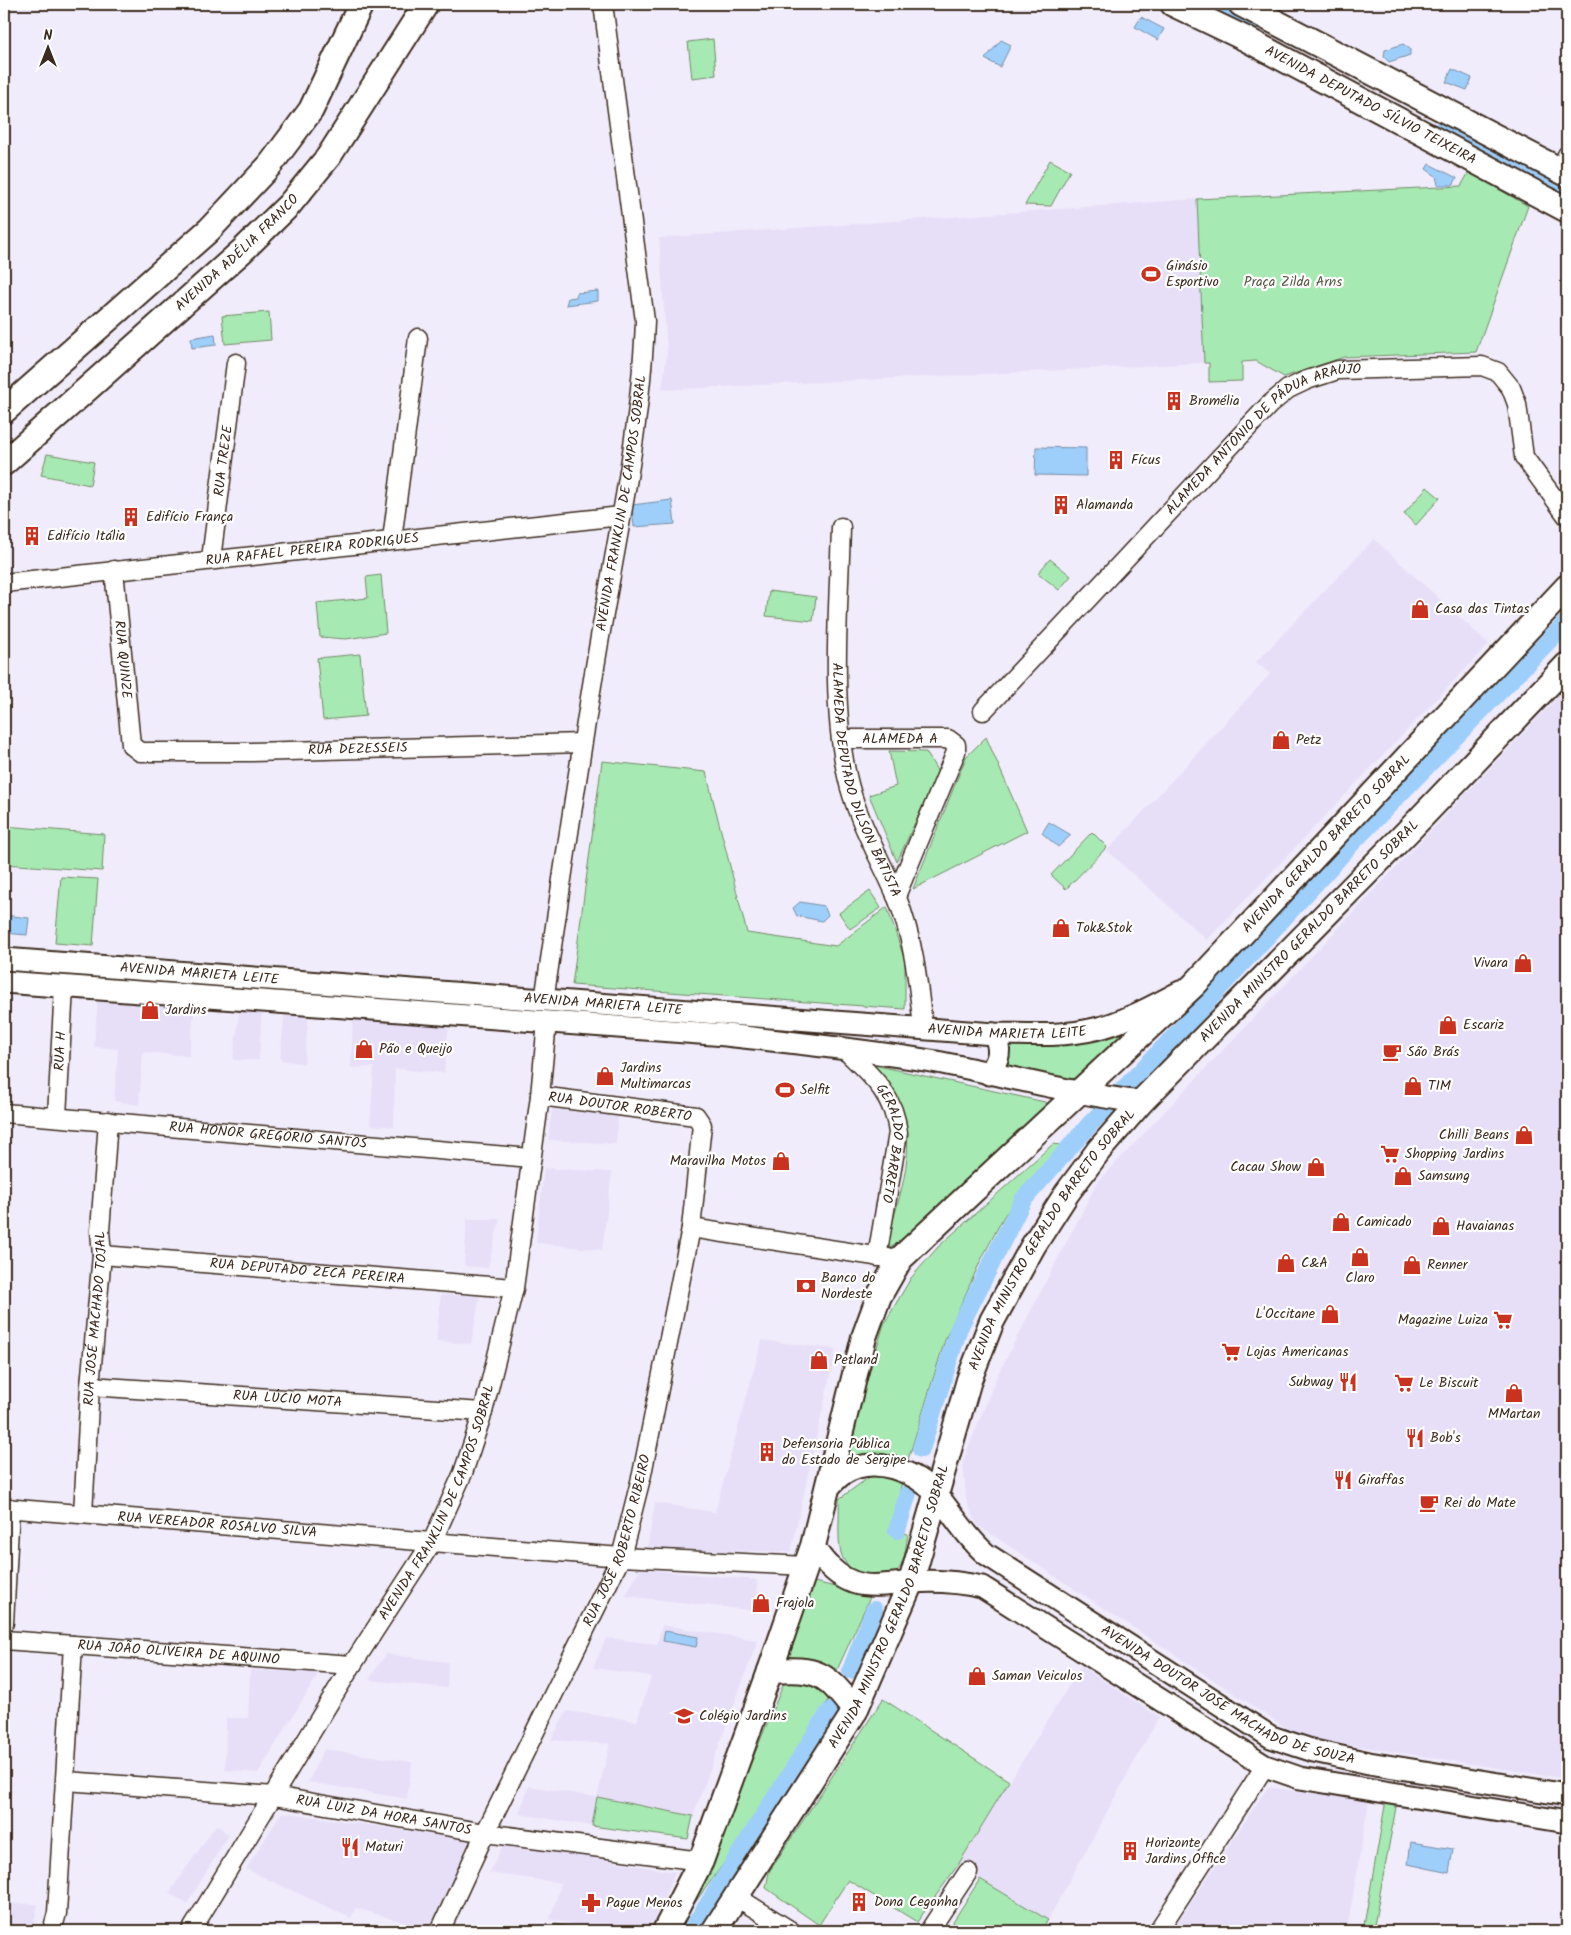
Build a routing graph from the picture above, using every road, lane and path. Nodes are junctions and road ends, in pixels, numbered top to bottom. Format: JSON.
{"nodes":[{"id":1,"x":361,"y":4,"type":"edge"},
{"id":2,"x":426,"y":4,"type":"edge"},
{"id":3,"x":602,"y":4,"type":"edge"},
{"id":4,"x":1173,"y":4,"type":"edge"},
{"id":5,"x":1241,"y":4,"type":"edge"},
{"id":6,"x":1565,"y":166,"type":"edge"},
{"id":7,"x":1567,"y":210,"type":"edge"},
{"id":8,"x":418,"y":338,"type":"dead end"},
{"id":9,"x":236,"y":362,"type":"dead end"},
{"id":10,"x":4,"y":411,"type":"edge"},
{"id":11,"x":4,"y":463,"type":"edge"},
{"id":12,"x":1549,"y":491,"type":"junction"},
{"id":13,"x":1567,"y":496,"type":"edge"},
{"id":14,"x":621,"y":516,"type":"junction"},
{"id":15,"x":1567,"y":516,"type":"edge"},
{"id":16,"x":841,"y":527,"type":"dead end"},
{"id":17,"x":392,"y":540,"type":"junction"},
{"id":18,"x":211,"y":559,"type":"junction"},
{"id":19,"x":114,"y":570,"type":"junction"},
{"id":20,"x":4,"y":582,"type":"edge"},
{"id":21,"x":1567,"y":587,"type":"edge"},
{"id":22,"x":1567,"y":665,"type":"edge"},
{"id":23,"x":983,"y":711,"type":"dead end"},
{"id":24,"x":841,"y":739,"type":"junction"},
{"id":25,"x":582,"y":742,"type":"junction"},
{"id":26,"x":135,"y":749,"type":"joint"},
{"id":27,"x":896,"y":896,"type":"junction"},
{"id":28,"x":4,"y":959,"type":"edge"},
{"id":29,"x":4,"y":982,"type":"edge"},
{"id":30,"x":1194,"y":985,"type":"junction"},
{"id":31,"x":64,"y":986,"type":"junction"},
{"id":32,"x":546,"y":1012,"type":"junction"},
{"id":33,"x":923,"y":1028,"type":"junction"},
{"id":34,"x":994,"y":1034,"type":"junction"},
{"id":35,"x":841,"y":1046,"type":"junction"},
{"id":36,"x":989,"y":1074,"type":"junction"},
{"id":37,"x":1086,"y":1093,"type":"junction"},
{"id":38,"x":540,"y":1096,"type":"junction"},
{"id":39,"x":1135,"y":1102,"type":"junction"},
{"id":40,"x":4,"y":1113,"type":"edge"},
{"id":41,"x":57,"y":1116,"type":"junction"},
{"id":42,"x":700,"y":1120,"type":"joint"},
{"id":43,"x":108,"y":1121,"type":"junction"},
{"id":44,"x":531,"y":1158,"type":"junction"},
{"id":45,"x":691,"y":1228,"type":"junction"},
{"id":46,"x":102,"y":1255,"type":"junction"},
{"id":47,"x":877,"y":1257,"type":"junction"},
{"id":48,"x":900,"y":1260,"type":"junction"},
{"id":49,"x":514,"y":1288,"type":"junction"},
{"id":50,"x":90,"y":1386,"type":"junction"},
{"id":51,"x":483,"y":1412,"type":"junction"},
{"id":52,"x":829,"y":1487,"type":"junction"},
{"id":53,"x":937,"y":1495,"type":"junction"},
{"id":54,"x":7,"y":1508,"type":"edge"},
{"id":55,"x":83,"y":1514,"type":"junction"},
{"id":56,"x":432,"y":1542,"type":"junction"},
{"id":57,"x":809,"y":1556,"type":"junction"},
{"id":58,"x":621,"y":1557,"type":"junction"},
{"id":59,"x":912,"y":1582,"type":"junction"},
{"id":60,"x":4,"y":1624,"type":"edge"},
{"id":61,"x":4,"y":1640,"type":"edge"},
{"id":62,"x":73,"y":1646,"type":"junction"},
{"id":63,"x":352,"y":1665,"type":"junction"},
{"id":64,"x":770,"y":1671,"type":"junction"},
{"id":65,"x":855,"y":1711,"type":"junction"},
{"id":66,"x":1265,"y":1766,"type":"junction"},
{"id":67,"x":66,"y":1781,"type":"junction"},
{"id":68,"x":1567,"y":1795,"type":"edge"},
{"id":69,"x":274,"y":1796,"type":"junction"},
{"id":70,"x":1567,"y":1822,"type":"edge"},
{"id":71,"x":485,"y":1833,"type":"junction"},
{"id":72,"x":701,"y":1861,"type":"junction"},
{"id":73,"x":968,"y":1872,"type":"dead end"},
{"id":74,"x":735,"y":1896,"type":"junction"},
{"id":75,"x":52,"y":1931,"type":"edge"},
{"id":76,"x":191,"y":1931,"type":"edge"},
{"id":77,"x":440,"y":1931,"type":"edge"},
{"id":78,"x":666,"y":1931,"type":"edge"},
{"id":79,"x":714,"y":1931,"type":"edge"},
{"id":80,"x":791,"y":1931,"type":"edge"},
{"id":81,"x":929,"y":1931,"type":"edge"},
{"id":82,"x":1158,"y":1931,"type":"edge"}],
"edges":[{"from":1,"to":10,"type":"main road"},
{"from":2,"to":11,"type":"main road","name":"AVENIDA ADÉLIA FRANCO"},
{"from":3,"to":14,"type":"street","name":"AVENIDA FRANKLIN DE CAMPOS SOBRAL"},
{"from":4,"to":7,"type":"main road","name":"AVENIDA DEPUTADO SÍLVIO TEIXEIRA"},
{"from":5,"to":6,"type":"main road"},
{"from":8,"to":17,"type":"street"},
{"from":9,"to":18,"type":"street","name":"RUA TREZE"},
{"from":12,"to":13,"type":"street"},
{"from":12,"to":15,"type":"street","name":"ALAMEDA ANTÔNIO DE PÁDUA ARAÚJO"},
{"from":12,"to":23,"type":"street","name":"ALAMEDA ANTÔNIO DE PÁDUA ARAÚJO"},
{"from":14,"to":17,"type":"street","name":"RUA RAFAEL PEREIRA RODRIGUES"},
{"from":14,"to":25,"type":"street","name":"AVENIDA FRANKLIN DE CAMPOS SOBRAL"},
{"from":16,"to":24,"type":"street","name":"ALAMEDA DEPUTADO DILSON BATISTA"},
{"from":17,"to":18,"type":"street","name":"RUA RAFAEL PEREIRA RODRIGUES"},
{"from":18,"to":19,"type":"street","name":"RUA RAFAEL PEREIRA RODRIGUES"},
{"from":19,"to":20,"type":"street","name":"RUA RAFAEL PEREIRA RODRIGUES"},
{"from":19,"to":26,"type":"street","name":"RUA QUINZE"},
{"from":21,"to":30,"type":"main road","name":"AVENIDA GERALDO BARRETO SOBRAL"},
{"from":22,"to":39,"type":"main road","name":"AVENIDA MINISTRO GERALDO BARRETO SOBRAL"},
{"from":24,"to":27,"type":"street","name":"ALAMEDA DEPUTADO DILSON BATISTA"},
{"from":24,"to":27,"type":"street","name":"ALAMEDA A"},
{"from":25,"to":26,"type":"street","name":"RUA DEZESSEIS"},
{"from":25,"to":32,"type":"street","name":"AVENIDA FRANKLIN DE CAMPOS SOBRAL"},
{"from":27,"to":33,"type":"street","name":"ALAMEDA DEPUTADO DILSON BATISTA"},
{"from":28,"to":32,"type":"street","name":"AVENIDA MARIETA LEITE"},
{"from":29,"to":31,"type":"street","name":"AVENIDA MARIETA LEITE"},
{"from":30,"to":34,"type":"street","name":"AVENIDA MARIETA LEITE"},
{"from":30,"to":37,"type":"main road","name":"AVENIDA GERALDO BARRETO SOBRAL"},
{"from":31,"to":32,"type":"street","name":"AVENIDA MARIETA LEITE"},
{"from":31,"to":41,"type":"street","name":"RUA H"},
{"from":32,"to":33,"type":"street","name":"AVENIDA MARIETA LEITE"},
{"from":32,"to":35,"type":"street","name":"AVENIDA MARIETA LEITE"},
{"from":32,"to":38,"type":"street","name":"AVENIDA FRANKLIN DE CAMPOS SOBRAL"},
{"from":33,"to":34,"type":"street","name":"AVENIDA MARIETA LEITE"},
{"from":34,"to":36,"type":"street"},
{"from":35,"to":36,"type":"street","name":"AVENIDA MARIETA LEITE"},
{"from":35,"to":47,"type":"street","name":"GERALDO BARRETO"},
{"from":36,"to":37,"type":"street","name":"AVENIDA MARIETA LEITE"},
{"from":37,"to":39,"type":"street","name":"AVENIDA MARIETA LEITE"},
{"from":37,"to":48,"type":"main road"},
{"from":38,"to":42,"type":"street","name":"RUA DOUTOR ROBERTO"},
{"from":38,"to":44,"type":"street","name":"AVENIDA FRANKLIN DE CAMPOS SOBRAL"},
{"from":39,"to":53,"type":"main road","name":"AVENIDA MINISTRO GERALDO BARRETO SOBRAL"},
{"from":40,"to":41,"type":"street","name":"RUA HONOR GREGÓRIO SANTOS"},
{"from":41,"to":43,"type":"street","name":"RUA HONOR GREGÓRIO SANTOS"},
{"from":42,"to":45,"type":"street","name":"RUA JOSÉ ROBERTO RIBEIRO"},
{"from":43,"to":44,"type":"street","name":"RUA HONOR GREGÓRIO SANTOS"},
{"from":43,"to":46,"type":"street","name":"RUA JOSÉ MACHADO TOJAL"},
{"from":44,"to":49,"type":"street","name":"AVENIDA FRANKLIN DE CAMPOS SOBRAL"},
{"from":45,"to":47,"type":"street"},
{"from":45,"to":58,"type":"street","name":"RUA JOSÉ ROBERTO RIBEIRO"},
{"from":46,"to":49,"type":"street","name":"RUA DEPUTADO ZECA PEREIRA"},
{"from":46,"to":50,"type":"street","name":"RUA JOSÉ MACHADO TOJAL"},
{"from":47,"to":48,"type":"street"},
{"from":48,"to":52,"type":"main road"},
{"from":49,"to":51,"type":"street","name":"AVENIDA FRANKLIN DE CAMPOS SOBRAL"},
{"from":50,"to":51,"type":"street","name":"RUA LÚCIO MOTA"},
{"from":50,"to":55,"type":"street","name":"RUA JOSÉ MACHADO TOJAL"},
{"from":51,"to":56,"type":"street","name":"AVENIDA FRANKLIN DE CAMPOS SOBRAL"},
{"from":52,"to":53,"type":"street"},
{"from":52,"to":57,"type":"main road"},
{"from":53,"to":59,"type":"main road","name":"AVENIDA MINISTRO GERALDO BARRETO SOBRAL"},
{"from":53,"to":68,"type":"street","name":"AVENIDA DOUTOR JOSÉ MACHADO DE SOUZA"},
{"from":54,"to":55,"type":"street","name":"RUA VEREADOR ROSALVO SILVA"},
{"from":54,"to":60,"type":"street"},
{"from":55,"to":56,"type":"street","name":"RUA VEREADOR ROSALVO SILVA"},
{"from":56,"to":58,"type":"street","name":"RUA VEREADOR ROSALVO SILVA"},
{"from":56,"to":63,"type":"street","name":"AVENIDA FRANKLIN DE CAMPOS SOBRAL"},
{"from":57,"to":58,"type":"street","name":"RUA VEREADOR ROSALVO SILVA"},
{"from":57,"to":59,"type":"street"},
{"from":57,"to":64,"type":"main road"},
{"from":58,"to":71,"type":"street","name":"RUA JOSÉ ROBERTO RIBEIRO"},
{"from":59,"to":65,"type":"main road","name":"AVENIDA MINISTRO GERALDO BARRETO SOBRAL"},
{"from":59,"to":66,"type":"street","name":"AVENIDA DOUTOR JOSÉ MACHADO DE SOUZA"},
{"from":61,"to":62,"type":"street","name":"RUA JOÃO OLIVEIRA DE AQUINO"},
{"from":62,"to":63,"type":"street","name":"RUA JOÃO OLIVEIRA DE AQUINO"},
{"from":62,"to":67,"type":"street"},
{"from":63,"to":69,"type":"street","name":"AVENIDA FRANKLIN DE CAMPOS SOBRAL"},
{"from":64,"to":65,"type":"main road"},
{"from":64,"to":72,"type":"main road"},
{"from":65,"to":74,"type":"main road","name":"AVENIDA MINISTRO GERALDO BARRETO SOBRAL"},
{"from":66,"to":70,"type":"street","name":"AVENIDA DOUTOR JOSÉ MACHADO DE SOUZA"},
{"from":66,"to":82,"type":"street"},
{"from":67,"to":69,"type":"street","name":"RUA LUIZ DA HORA SANTOS"},
{"from":67,"to":75,"type":"street"},
{"from":69,"to":71,"type":"street","name":"RUA LUIZ DA HORA SANTOS"},
{"from":69,"to":76,"type":"street","name":"AVENIDA FRANKLIN DE CAMPOS SOBRAL"},
{"from":71,"to":72,"type":"street","name":"RUA LUIZ DA HORA SANTOS"},
{"from":71,"to":77,"type":"street","name":"RUA JOSÉ ROBERTO RIBEIRO"},
{"from":72,"to":78,"type":"main road"},
{"from":73,"to":81,"type":"street"},
{"from":74,"to":79,"type":"main road","name":"AVENIDA MINISTRO GERALDO BARRETO SOBRAL"},
{"from":74,"to":80,"type":"street"}]}
